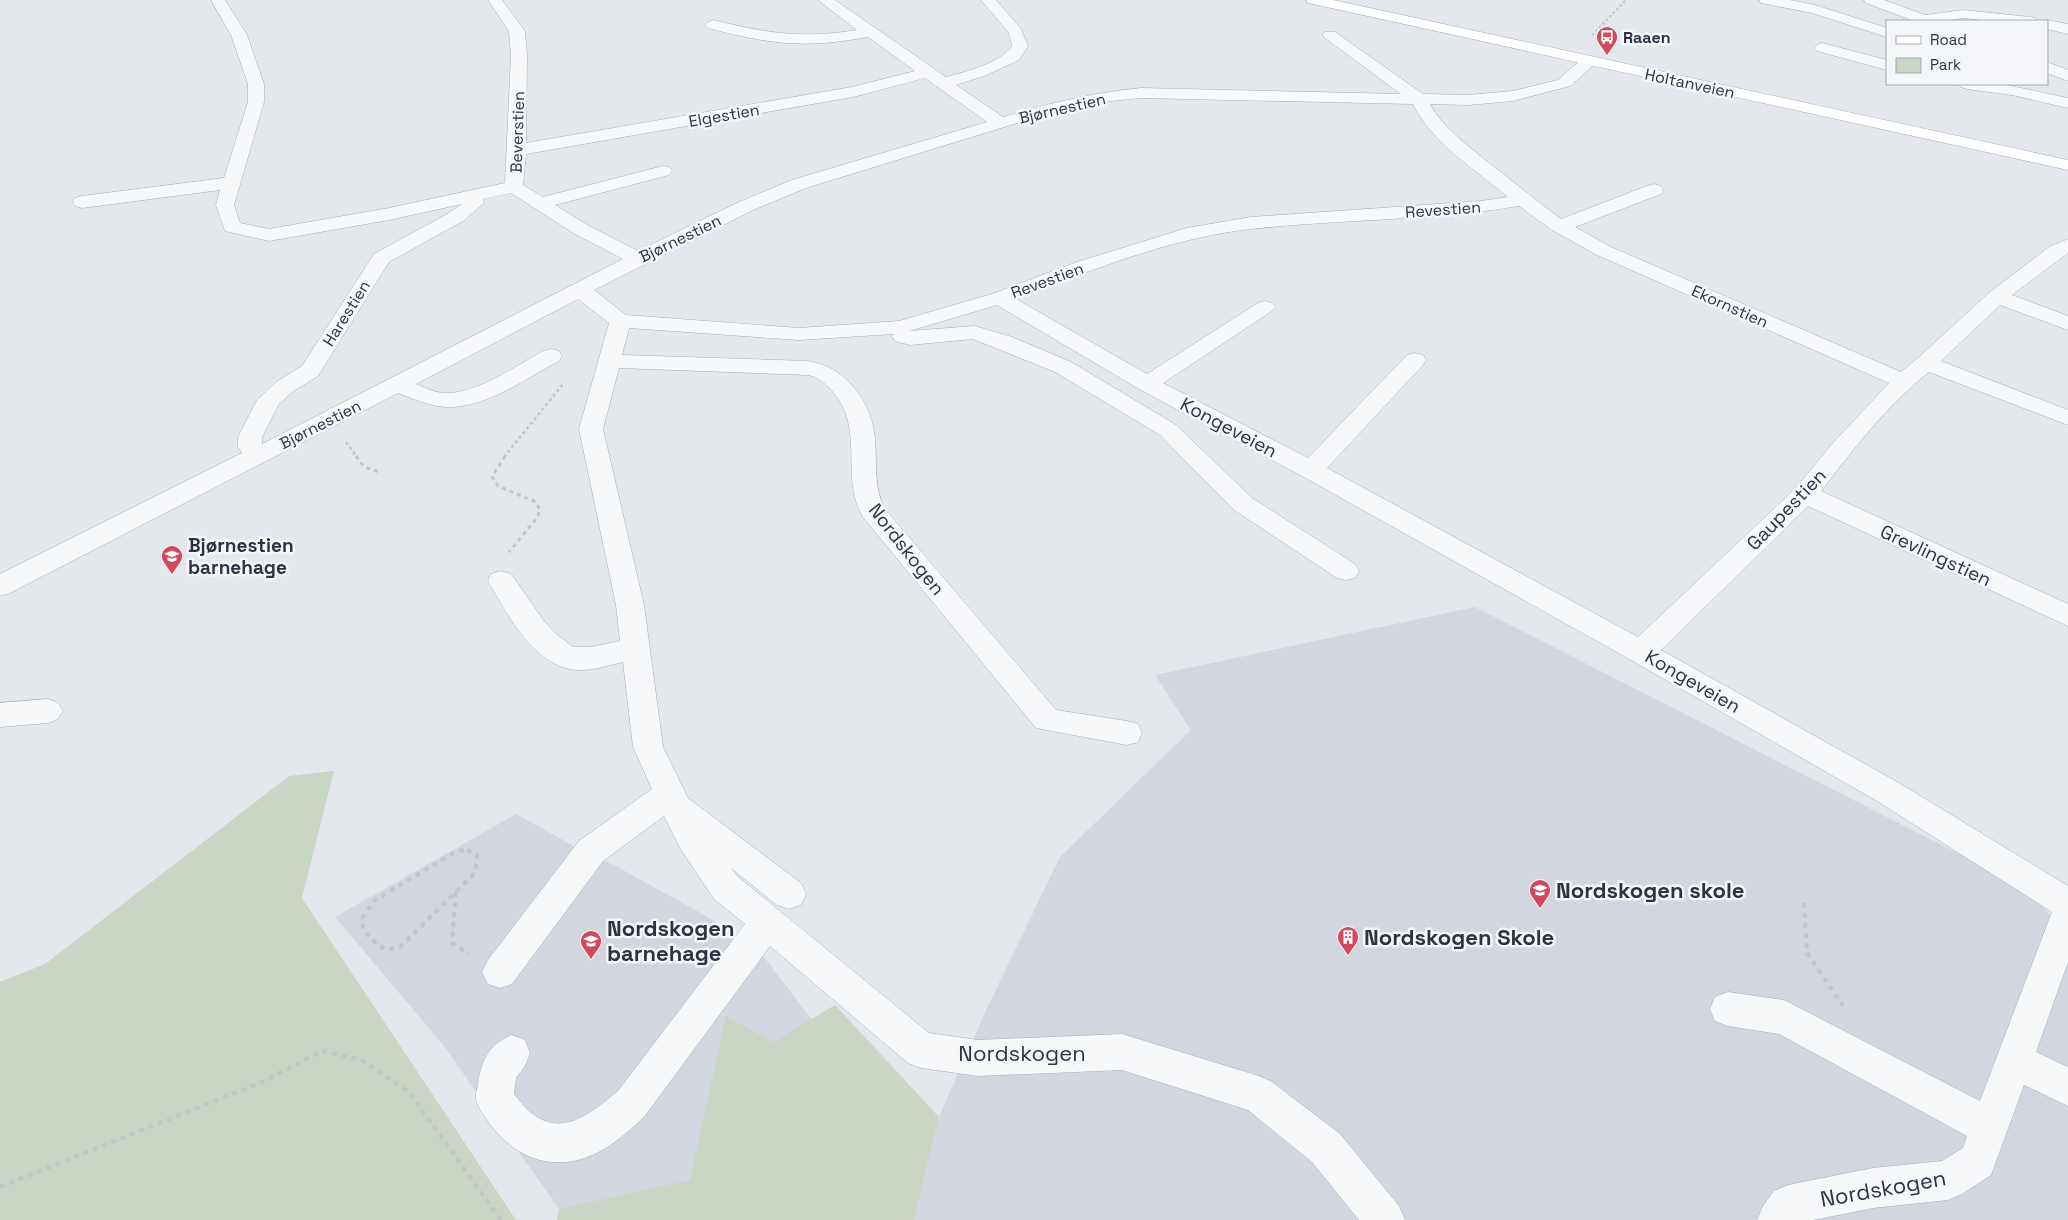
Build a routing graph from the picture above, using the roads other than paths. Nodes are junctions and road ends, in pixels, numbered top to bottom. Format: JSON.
{"nodes":[{"id":1,"x":218,"y":0,"type":"edge"},
{"id":2,"x":495,"y":0,"type":"edge"},
{"id":3,"x":824,"y":0,"type":"edge"},
{"id":4,"x":988,"y":0,"type":"edge"},
{"id":5,"x":1313,"y":0,"type":"edge"},
{"id":6,"x":1766,"y":0,"type":"edge"},
{"id":7,"x":1871,"y":0,"type":"edge"},
{"id":8,"x":1969,"y":0,"type":"edge"},
{"id":9,"x":2013,"y":18,"type":"junction"},
{"id":10,"x":1923,"y":20,"type":"edge"},
{"id":11,"x":1931,"y":20,"type":"edge"},
{"id":12,"x":2024,"y":20,"type":"edge"},
{"id":13,"x":2048,"y":24,"type":"edge"},
{"id":14,"x":713,"y":25,"type":"dead end"},
{"id":15,"x":2068,"y":29,"type":"edge"},
{"id":16,"x":870,"y":32,"type":"junction"},
{"id":17,"x":1886,"y":33,"type":"edge"},
{"id":18,"x":1330,"y":35,"type":"dead end"},
{"id":19,"x":1822,"y":48,"type":"dead end"},
{"id":20,"x":1589,"y":61,"type":"junction"},
{"id":21,"x":1886,"y":65,"type":"edge"},
{"id":22,"x":2048,"y":67,"type":"edge"},
{"id":23,"x":928,"y":72,"type":"junction"},
{"id":24,"x":2068,"y":76,"type":"edge"},
{"id":25,"x":944,"y":83,"type":"junction"},
{"id":26,"x":1980,"y":85,"type":"edge"},
{"id":27,"x":2005,"y":87,"type":"edge"},
{"id":28,"x":1419,"y":99,"type":"junction"},
{"id":29,"x":2068,"y":103,"type":"edge"},
{"id":30,"x":1000,"y":123,"type":"junction"},
{"id":31,"x":518,"y":150,"type":"junction"},
{"id":32,"x":2068,"y":165,"type":"edge"},
{"id":33,"x":663,"y":171,"type":"dead end"},
{"id":34,"x":231,"y":184,"type":"junction"},
{"id":35,"x":514,"y":187,"type":"junction"},
{"id":36,"x":1654,"y":190,"type":"dead end"},
{"id":37,"x":471,"y":196,"type":"junction"},
{"id":38,"x":1523,"y":200,"type":"junction"},
{"id":39,"x":82,"y":202,"type":"dead end"},
{"id":40,"x":541,"y":203,"type":"junction"},
{"id":41,"x":1559,"y":226,"type":"junction"},
{"id":42,"x":2068,"y":245,"type":"edge"},
{"id":43,"x":638,"y":259,"type":"junction"},
{"id":44,"x":579,"y":289,"type":"junction"},
{"id":45,"x":1997,"y":296,"type":"junction"},
{"id":46,"x":998,"y":298,"type":"junction"},
{"id":47,"x":1265,"y":308,"type":"dead end"},
{"id":48,"x":620,"y":321,"type":"junction"},
{"id":49,"x":2068,"y":324,"type":"edge"},
{"id":50,"x":870,"y":329,"type":"junction"},
{"id":51,"x":551,"y":356,"type":"road end"},
{"id":52,"x":1415,"y":360,"type":"dead end"},
{"id":53,"x":609,"y":361,"type":"junction"},
{"id":54,"x":1926,"y":363,"type":"junction"},
{"id":55,"x":1903,"y":381,"type":"junction"},
{"id":56,"x":1147,"y":384,"type":"junction"},
{"id":57,"x":396,"y":386,"type":"junction"},
{"id":58,"x":2068,"y":418,"type":"edge"},
{"id":59,"x":259,"y":456,"type":"junction"},
{"id":60,"x":1311,"y":470,"type":"junction"},
{"id":61,"x":1805,"y":494,"type":"junction"},
{"id":62,"x":1346,"y":570,"type":"dead end"},
{"id":63,"x":501,"y":581,"type":"road end"},
{"id":64,"x":0,"y":586,"type":"edge"},
{"id":65,"x":2068,"y":616,"type":"edge"},
{"id":66,"x":635,"y":648,"type":"junction"},
{"id":67,"x":1641,"y":652,"type":"junction"},
{"id":68,"x":48,"y":711,"type":"dead end"},
{"id":69,"x":0,"y":715,"type":"edge"},
{"id":70,"x":1127,"y":732,"type":"dead end"},
{"id":71,"x":672,"y":800,"type":"junction"},
{"id":72,"x":789,"y":894,"type":"dead end"},
{"id":73,"x":2068,"y":904,"type":"edge"},
{"id":74,"x":2068,"y":915,"type":"edge"},
{"id":75,"x":767,"y":922,"type":"junction"},
{"id":76,"x":500,"y":972,"type":"road end"},
{"id":77,"x":1728,"y":1009,"type":"dead end"},
{"id":78,"x":512,"y":1053,"type":"dead end"},
{"id":79,"x":2014,"y":1062,"type":"junction"},
{"id":80,"x":2068,"y":1088,"type":"edge"},
{"id":81,"x":1990,"y":1127,"type":"junction"},
{"id":82,"x":1385,"y":1220,"type":"edge"},
{"id":83,"x":1777,"y":1220,"type":"edge"}],
"edges":[{"from":1,"to":34,"type":"street"},
{"from":2,"to":31,"type":"street","name":"Beverstien"},
{"from":3,"to":16,"type":"street"},
{"from":4,"to":25,"type":"street"},
{"from":5,"to":20,"type":"main road","name":"Holtanveien"},
{"from":6,"to":17,"type":"street"},
{"from":7,"to":10,"type":"street"},
{"from":8,"to":9,"type":"street"},
{"from":9,"to":11,"type":"street"},
{"from":9,"to":12,"type":"street"},
{"from":13,"to":15,"type":"street"},
{"from":14,"to":16,"type":"street"},
{"from":16,"to":23,"type":"street"},
{"from":18,"to":28,"type":"street"},
{"from":19,"to":21,"type":"street"},
{"from":20,"to":28,"type":"street","name":"Bjørnestien"},
{"from":20,"to":32,"type":"main road","name":"Holtanveien"},
{"from":22,"to":24,"type":"street"},
{"from":23,"to":25,"type":"street"},
{"from":23,"to":31,"type":"street","name":"Elgestien"},
{"from":25,"to":30,"type":"street"},
{"from":26,"to":27,"type":"street"},
{"from":27,"to":29,"type":"street"},
{"from":28,"to":30,"type":"street","name":"Bjørnestien"},
{"from":28,"to":38,"type":"street","name":"Ekornstien"},
{"from":30,"to":43,"type":"street","name":"Bjørnestien"},
{"from":31,"to":35,"type":"street","name":"Beverstien"},
{"from":33,"to":40,"type":"street"},
{"from":34,"to":37,"type":"street"},
{"from":34,"to":39,"type":"street"},
{"from":35,"to":37,"type":"street"},
{"from":35,"to":40,"type":"street","name":"Beverstien"},
{"from":36,"to":41,"type":"street"},
{"from":37,"to":59,"type":"street","name":"Harestien"},
{"from":38,"to":41,"type":"street","name":"Ekornstien"},
{"from":38,"to":46,"type":"street","name":"Revestien"},
{"from":40,"to":43,"type":"street","name":"Beverstien"},
{"from":41,"to":55,"type":"street","name":"Ekornstien"},
{"from":42,"to":45,"type":"street","name":"Gaupestien"},
{"from":43,"to":44,"type":"street","name":"Bjørnestien"},
{"from":44,"to":48,"type":"street"},
{"from":44,"to":57,"type":"street","name":"Bjørnestien"},
{"from":45,"to":49,"type":"street"},
{"from":45,"to":54,"type":"street","name":"Gaupestien"},
{"from":46,"to":50,"type":"street","name":"Revestien"},
{"from":46,"to":56,"type":"street","name":"Kongeveien"},
{"from":47,"to":56,"type":"street"},
{"from":48,"to":50,"type":"street","name":"Revestien"},
{"from":48,"to":53,"type":"street","name":"Nordskogen"},
{"from":50,"to":62,"type":"street"},
{"from":51,"to":57,"type":"street"},
{"from":52,"to":60,"type":"street"},
{"from":53,"to":66,"type":"street","name":"Nordskogen"},
{"from":53,"to":70,"type":"street","name":"Nordskogen"},
{"from":54,"to":55,"type":"street","name":"Gaupestien"},
{"from":54,"to":58,"type":"street"},
{"from":55,"to":61,"type":"street","name":"Gaupestien"},
{"from":56,"to":60,"type":"street","name":"Kongeveien"},
{"from":57,"to":59,"type":"street","name":"Bjørnestien"},
{"from":59,"to":64,"type":"street","name":"Bjørnestien"},
{"from":60,"to":67,"type":"street","name":"Kongeveien"},
{"from":61,"to":65,"type":"street","name":"Grevlingstien"},
{"from":61,"to":67,"type":"street","name":"Gaupestien"},
{"from":63,"to":66,"type":"street"},
{"from":66,"to":71,"type":"street","name":"Nordskogen"},
{"from":67,"to":73,"type":"street","name":"Kongeveien"},
{"from":68,"to":69,"type":"street"},
{"from":71,"to":72,"type":"street","name":"Nordskogen"},
{"from":71,"to":75,"type":"street","name":"Nordskogen"},
{"from":71,"to":76,"type":"street"},
{"from":74,"to":79,"type":"street","name":"Nordskogen"},
{"from":75,"to":78,"type":"street"},
{"from":75,"to":82,"type":"street","name":"Nordskogen"},
{"from":77,"to":81,"type":"street"},
{"from":79,"to":80,"type":"street"},
{"from":79,"to":81,"type":"street","name":"Nordskogen"},
{"from":81,"to":83,"type":"street","name":"Nordskogen"}]}
